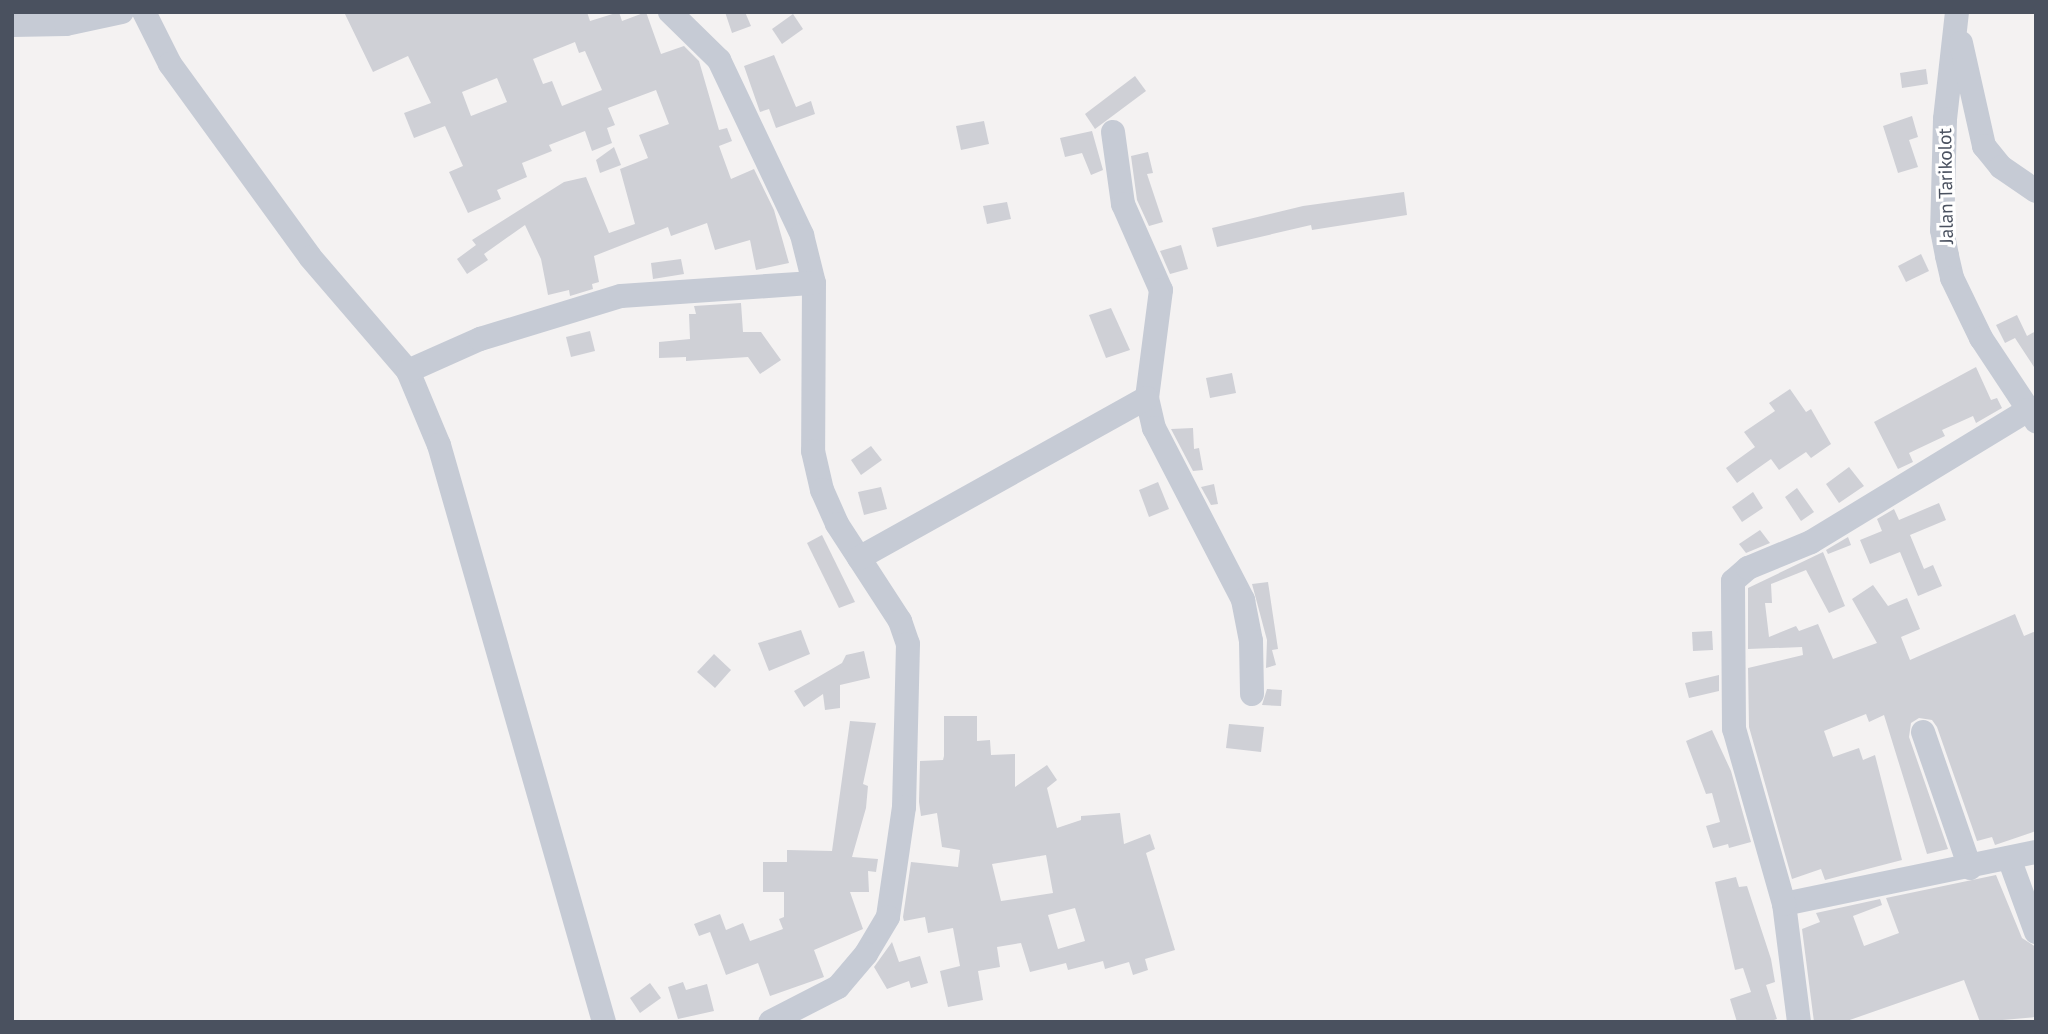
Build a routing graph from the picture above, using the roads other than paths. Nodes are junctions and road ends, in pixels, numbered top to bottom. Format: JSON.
{"nodes":[{"id":1,"x":122,"y":12,"type":"edge"},
{"id":2,"x":144,"y":12,"type":"edge"},
{"id":3,"x":670,"y":12,"type":"edge"},
{"id":4,"x":1956,"y":17,"type":"edge"},
{"id":5,"x":12,"y":25,"type":"edge"},
{"id":6,"x":1113,"y":132,"type":"dead end"},
{"id":7,"x":2036,"y":191,"type":"edge"},
{"id":8,"x":814,"y":283,"type":"junction"},
{"id":9,"x":408,"y":371,"type":"junction"},
{"id":10,"x":1147,"y":398,"type":"junction"},
{"id":11,"x":2032,"y":416,"type":"edge"},
{"id":12,"x":859,"y":558,"type":"junction"},
{"id":13,"x":1252,"y":694,"type":"dead end"},
{"id":14,"x":1923,"y":732,"type":"dead end"},
{"id":15,"x":2036,"y":852,"type":"edge"},
{"id":16,"x":2009,"y":858,"type":"junction"},
{"id":17,"x":1970,"y":868,"type":"junction"},
{"id":18,"x":1784,"y":904,"type":"junction"},
{"id":19,"x":2036,"y":932,"type":"edge"},
{"id":20,"x":604,"y":1022,"type":"edge"},
{"id":21,"x":769,"y":1022,"type":"edge"},
{"id":22,"x":1799,"y":1022,"type":"edge"}],
"edges":[{"from":1,"to":5,"type":"street"},
{"from":2,"to":9,"type":"street"},
{"from":3,"to":8,"type":"street"},
{"from":4,"to":7,"type":"street"},
{"from":4,"to":11,"type":"street","name":"Jalan Tarikolot"},
{"from":6,"to":10,"type":"street"},
{"from":8,"to":9,"type":"street"},
{"from":8,"to":12,"type":"street"},
{"from":9,"to":20,"type":"street"},
{"from":10,"to":12,"type":"street"},
{"from":10,"to":13,"type":"street"},
{"from":11,"to":18,"type":"street"},
{"from":12,"to":21,"type":"street"},
{"from":14,"to":17,"type":"street"},
{"from":15,"to":16,"type":"street"},
{"from":16,"to":17,"type":"street"},
{"from":16,"to":19,"type":"street"},
{"from":17,"to":18,"type":"street"},
{"from":18,"to":22,"type":"street"}]}
